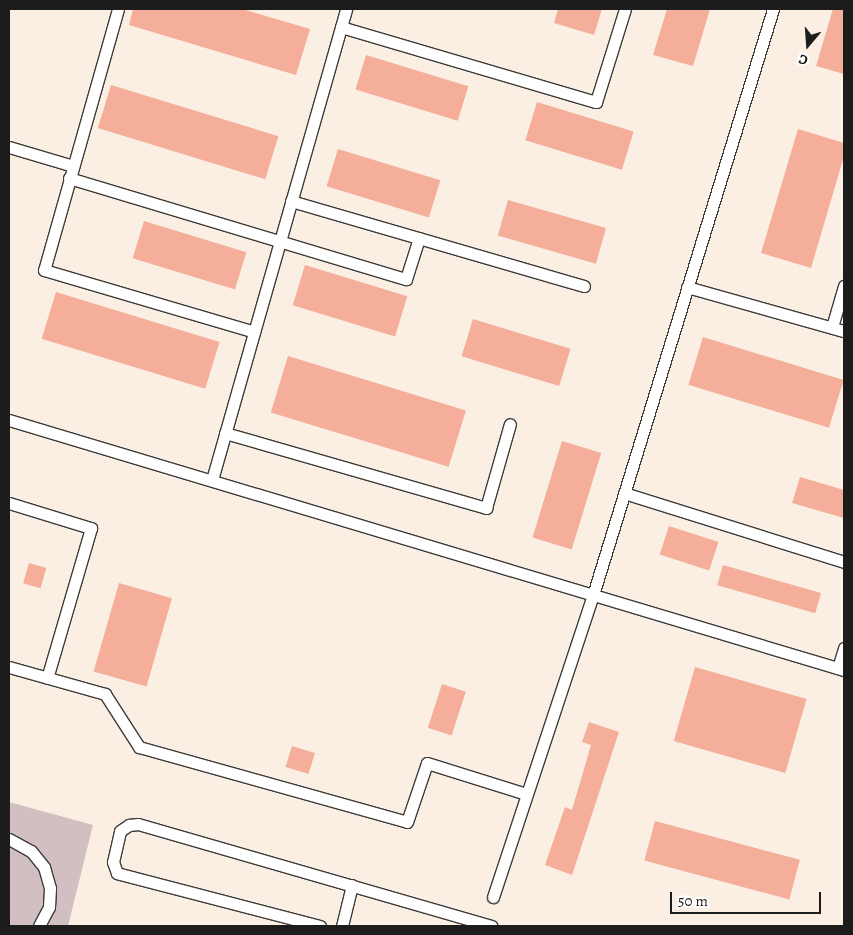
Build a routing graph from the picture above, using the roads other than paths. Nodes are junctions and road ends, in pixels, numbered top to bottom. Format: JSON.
{"nodes":[{"id":1,"x":118,"y":9,"type":"edge"},
{"id":2,"x":345,"y":9,"type":"edge"},
{"id":3,"x":625,"y":9,"type":"edge"},
{"id":4,"x":773,"y":9,"type":"edge"},
{"id":5,"x":341,"y":27,"type":"junction"},
{"id":6,"x":9,"y":147,"type":"edge"},
{"id":7,"x":73,"y":166,"type":"junction"},
{"id":8,"x":70,"y":178,"type":"junction"},
{"id":9,"x":291,"y":201,"type":"junction"},
{"id":10,"x":419,"y":238,"type":"junction"},
{"id":11,"x":280,"y":242,"type":"junction"},
{"id":12,"x":584,"y":286,"type":"dead end"},
{"id":13,"x":844,"y":286,"type":"edge"},
{"id":14,"x":687,"y":287,"type":"junction"},
{"id":15,"x":832,"y":327,"type":"junction"},
{"id":16,"x":844,"y":331,"type":"edge"},
{"id":17,"x":254,"y":332,"type":"junction"},
{"id":18,"x":9,"y":420,"type":"edge"},
{"id":19,"x":510,"y":424,"type":"dead end"},
{"id":20,"x":225,"y":433,"type":"junction"},
{"id":21,"x":212,"y":480,"type":"junction"},
{"id":22,"x":624,"y":493,"type":"junction"},
{"id":23,"x":9,"y":504,"type":"edge"},
{"id":24,"x":844,"y":562,"type":"edge"},
{"id":25,"x":592,"y":595,"type":"junction"},
{"id":26,"x":844,"y":648,"type":"edge"},
{"id":27,"x":9,"y":667,"type":"edge"},
{"id":28,"x":841,"y":669,"type":"edge"},
{"id":29,"x":47,"y":678,"type":"junction"},
{"id":30,"x":526,"y":794,"type":"junction"},
{"id":31,"x":9,"y":839,"type":"edge"},
{"id":32,"x":352,"y":885,"type":"junction"},
{"id":33,"x":492,"y":897,"type":"dead end"},
{"id":34,"x":39,"y":926,"type":"edge"},
{"id":35,"x":320,"y":926,"type":"edge"},
{"id":36,"x":342,"y":926,"type":"edge"},
{"id":37,"x":492,"y":926,"type":"edge"}],
"edges":[{"from":1,"to":7,"type":"lane"},
{"from":2,"to":5,"type":"lane"},
{"from":3,"to":5,"type":"lane"},
{"from":4,"to":14,"type":"lane"},
{"from":5,"to":9,"type":"lane"},
{"from":6,"to":7,"type":"lane"},
{"from":7,"to":8,"type":"lane"},
{"from":8,"to":11,"type":"lane"},
{"from":8,"to":17,"type":"lane"},
{"from":9,"to":10,"type":"lane"},
{"from":9,"to":11,"type":"lane"},
{"from":10,"to":11,"type":"lane"},
{"from":10,"to":12,"type":"lane"},
{"from":11,"to":17,"type":"lane"},
{"from":13,"to":15,"type":"lane"},
{"from":14,"to":15,"type":"lane"},
{"from":14,"to":22,"type":"lane"},
{"from":15,"to":16,"type":"lane"},
{"from":17,"to":20,"type":"lane"},
{"from":18,"to":21,"type":"lane"},
{"from":19,"to":20,"type":"lane"},
{"from":20,"to":21,"type":"lane"},
{"from":21,"to":25,"type":"lane"},
{"from":22,"to":24,"type":"lane"},
{"from":22,"to":25,"type":"lane"},
{"from":23,"to":29,"type":"lane"},
{"from":25,"to":28,"type":"lane"},
{"from":25,"to":30,"type":"lane"},
{"from":26,"to":28,"type":"lane"},
{"from":27,"to":29,"type":"lane"},
{"from":29,"to":30,"type":"lane"},
{"from":30,"to":33,"type":"lane"},
{"from":31,"to":34,"type":"lane"},
{"from":32,"to":35,"type":"lane"},
{"from":32,"to":36,"type":"lane"},
{"from":32,"to":37,"type":"lane"}]}
